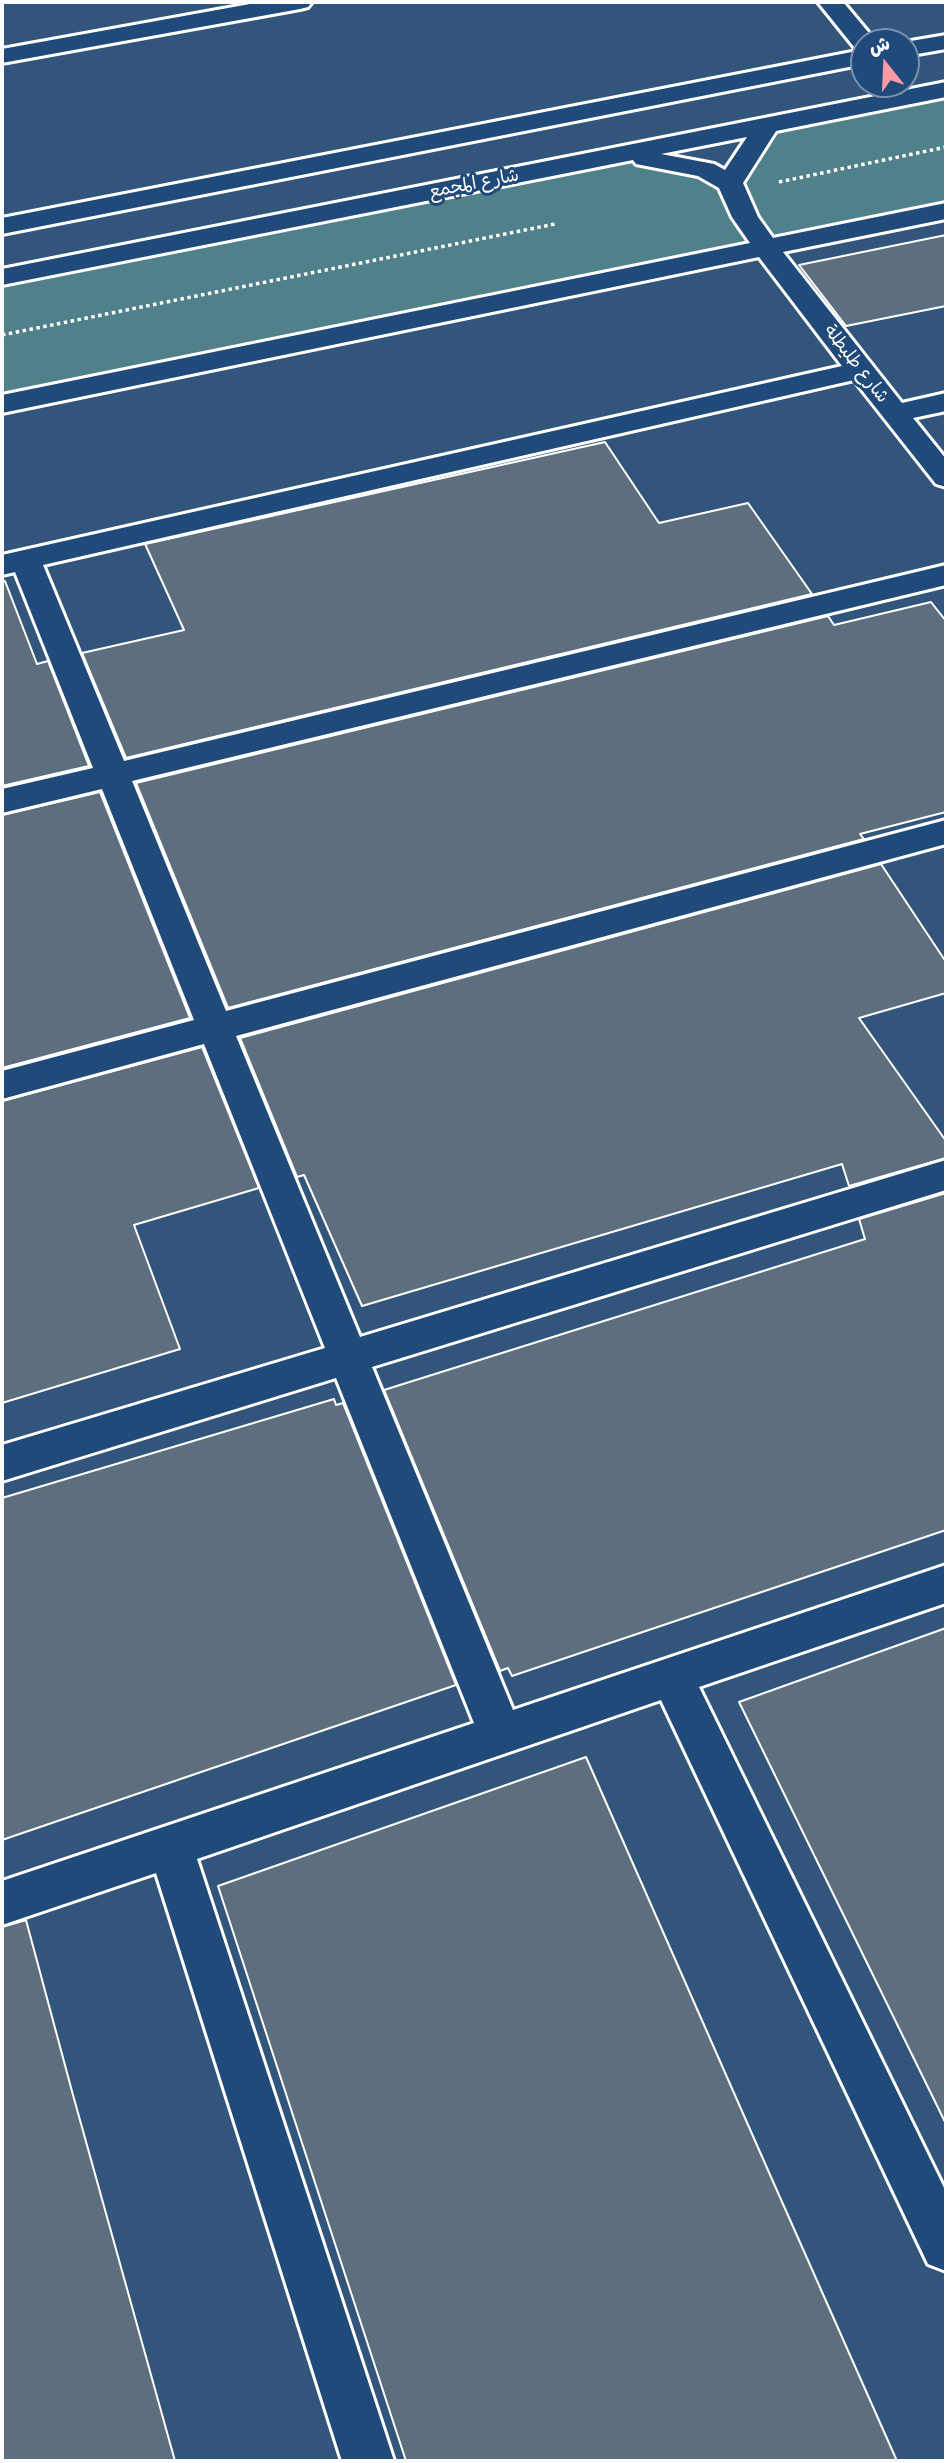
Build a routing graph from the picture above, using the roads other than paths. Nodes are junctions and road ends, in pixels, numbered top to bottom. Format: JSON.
{"nodes":[{"id":1,"x":300,"y":2,"type":"edge"},
{"id":2,"x":830,"y":2,"type":"edge"},
{"id":3,"x":852,"y":28,"type":"edge"},
{"id":4,"x":946,"y":41,"type":"edge"},
{"id":5,"x":920,"y":46,"type":"edge"},
{"id":6,"x":2,"y":56,"type":"edge"},
{"id":7,"x":850,"y":61,"type":"edge"},
{"id":8,"x":946,"y":90,"type":"edge"},
{"id":9,"x":767,"y":126,"type":"junction"},
{"id":10,"x":618,"y":155,"type":"junction"},
{"id":11,"x":732,"y":187,"type":"junction"},
{"id":12,"x":946,"y":211,"type":"edge"},
{"id":13,"x":2,"y":226,"type":"edge"},
{"id":14,"x":766,"y":249,"type":"junction"},
{"id":15,"x":2,"y":277,"type":"edge"},
{"id":16,"x":861,"y":370,"type":"junction"},
{"id":17,"x":946,"y":402,"type":"edge"},
{"id":18,"x":2,"y":404,"type":"edge"},
{"id":19,"x":895,"y":414,"type":"junction"},
{"id":20,"x":946,"y":478,"type":"edge"},
{"id":21,"x":14,"y":562,"type":"edge"},
{"id":22,"x":946,"y":575,"type":"edge"},
{"id":23,"x":113,"y":774,"type":"junction"},
{"id":24,"x":2,"y":801,"type":"edge"},
{"id":25,"x":946,"y":832,"type":"edge"},
{"id":26,"x":215,"y":1028,"type":"junction"},
{"id":27,"x":2,"y":1085,"type":"edge"},
{"id":28,"x":946,"y":1175,"type":"edge"},
{"id":29,"x":349,"y":1357,"type":"junction"},
{"id":30,"x":2,"y":1463,"type":"edge"},
{"id":31,"x":946,"y":1584,"type":"edge"},
{"id":32,"x":672,"y":1677,"type":"junction"},
{"id":33,"x":501,"y":1735,"type":"junction"},
{"id":34,"x":170,"y":1846,"type":"junction"},
{"id":35,"x":2,"y":1903,"type":"edge"},
{"id":36,"x":946,"y":2246,"type":"edge"},
{"id":37,"x":368,"y":2461,"type":"edge"}],
"edges":[{"from":1,"to":6,"type":"street"},
{"from":2,"to":3,"type":"street"},
{"from":4,"to":5,"type":"street"},
{"from":7,"to":13,"type":"street"},
{"from":8,"to":9,"type":"street","name":"شارع المجمع"},
{"from":9,"to":10,"type":"street","name":"شارع المجمع"},
{"from":9,"to":11,"type":"street"},
{"from":10,"to":11,"type":"street"},
{"from":10,"to":15,"type":"street","name":"شارع المجمع"},
{"from":11,"to":14,"type":"street","name":"شارع طليطلة"},
{"from":12,"to":14,"type":"street"},
{"from":14,"to":16,"type":"street","name":"شارع طليطلة"},
{"from":14,"to":18,"type":"street"},
{"from":16,"to":19,"type":"street","name":"شارع طليطلة"},
{"from":16,"to":21,"type":"street"},
{"from":17,"to":19,"type":"street"},
{"from":19,"to":20,"type":"street","name":"شارع طليطلة"},
{"from":21,"to":23,"type":"street"},
{"from":22,"to":23,"type":"street"},
{"from":23,"to":24,"type":"street"},
{"from":23,"to":26,"type":"street"},
{"from":25,"to":26,"type":"street"},
{"from":26,"to":27,"type":"street"},
{"from":26,"to":29,"type":"street"},
{"from":28,"to":29,"type":"street"},
{"from":29,"to":30,"type":"street"},
{"from":29,"to":33,"type":"street"},
{"from":31,"to":32,"type":"street"},
{"from":32,"to":33,"type":"street"},
{"from":32,"to":36,"type":"street"},
{"from":33,"to":34,"type":"street"},
{"from":34,"to":35,"type":"street"},
{"from":34,"to":37,"type":"street"}]}
